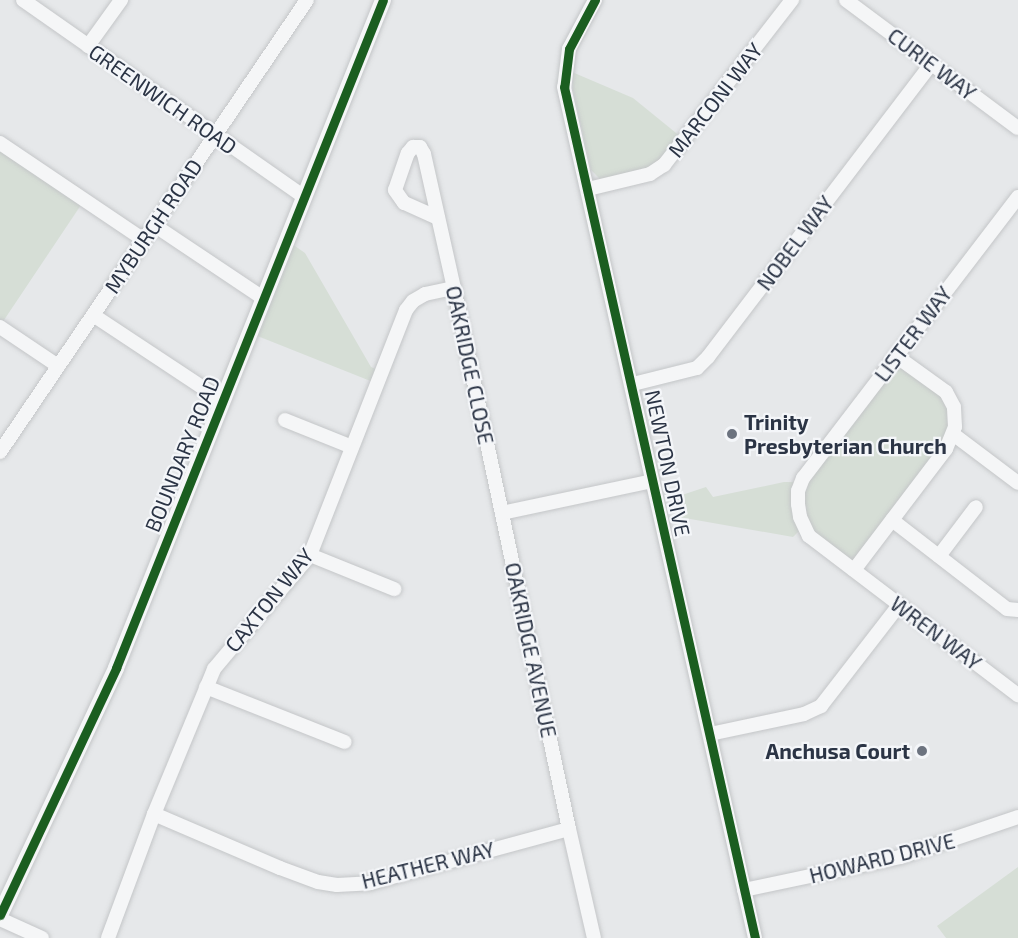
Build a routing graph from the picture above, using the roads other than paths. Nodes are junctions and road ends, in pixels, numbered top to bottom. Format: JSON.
{"nodes":[{"id":1,"x":23,"y":0,"type":"edge"},
{"id":2,"x":121,"y":0,"type":"edge"},
{"id":3,"x":307,"y":0,"type":"edge"},
{"id":4,"x":382,"y":0,"type":"edge"},
{"id":5,"x":595,"y":0,"type":"edge"},
{"id":6,"x":792,"y":0,"type":"edge"},
{"id":7,"x":846,"y":0,"type":"edge"},
{"id":8,"x":88,"y":45,"type":"junction"},
{"id":9,"x":931,"y":64,"type":"junction"},
{"id":10,"x":1018,"y":128,"type":"edge"},
{"id":11,"x":215,"y":136,"type":"junction"},
{"id":12,"x":0,"y":143,"type":"edge"},
{"id":13,"x":588,"y":189,"type":"junction"},
{"id":14,"x":304,"y":197,"type":"junction"},
{"id":15,"x":1018,"y":197,"type":"edge"},
{"id":16,"x":438,"y":218,"type":"junction"},
{"id":17,"x":154,"y":225,"type":"junction"},
{"id":18,"x":144,"y":240,"type":"junction"},
{"id":19,"x":454,"y":288,"type":"junction"},
{"id":20,"x":263,"y":298,"type":"junction"},
{"id":21,"x":93,"y":315,"type":"junction"},
{"id":22,"x":0,"y":327,"type":"edge"},
{"id":23,"x":896,"y":356,"type":"junction"},
{"id":24,"x":58,"y":366,"type":"junction"},
{"id":25,"x":633,"y":384,"type":"junction"},
{"id":26,"x":223,"y":400,"type":"junction"},
{"id":27,"x":285,"y":420,"type":"dead end"},
{"id":28,"x":953,"y":434,"type":"junction"},
{"id":29,"x":352,"y":447,"type":"junction"},
{"id":30,"x":0,"y":452,"type":"edge"},
{"id":31,"x":652,"y":481,"type":"junction"},
{"id":32,"x":1018,"y":483,"type":"edge"},
{"id":33,"x":798,"y":504,"type":"joint"},
{"id":34,"x":976,"y":507,"type":"dead end"},
{"id":35,"x":502,"y":513,"type":"junction"},
{"id":36,"x":892,"y":520,"type":"junction"},
{"id":37,"x":310,"y":555,"type":"junction"},
{"id":38,"x":939,"y":556,"type":"junction"},
{"id":39,"x":854,"y":570,"type":"junction"},
{"id":40,"x":394,"y":589,"type":"dead end"},
{"id":41,"x":899,"y":605,"type":"junction"},
{"id":42,"x":1018,"y":610,"type":"edge"},
{"id":43,"x":206,"y":687,"type":"junction"},
{"id":44,"x":1018,"y":695,"type":"edge"},
{"id":45,"x":710,"y":734,"type":"junction"},
{"id":46,"x":345,"y":742,"type":"dead end"},
{"id":47,"x":154,"y":814,"type":"junction"},
{"id":48,"x":1018,"y":817,"type":"edge"},
{"id":49,"x":568,"y":829,"type":"junction"},
{"id":50,"x":744,"y":890,"type":"junction"},
{"id":51,"x":1,"y":909,"type":"edge"},
{"id":52,"x":42,"y":938,"type":"edge"},
{"id":53,"x":108,"y":938,"type":"edge"},
{"id":54,"x":594,"y":938,"type":"edge"},
{"id":55,"x":755,"y":938,"type":"edge"}],
"edges":[{"from":1,"to":8,"type":"street","name":"GREENWICH ROAD"},
{"from":2,"to":8,"type":"street"},
{"from":3,"to":11,"type":"street","name":"MYBURGH ROAD"},
{"from":4,"to":14,"type":"street","name":"BOUNDARY ROAD"},
{"from":5,"to":13,"type":"street","name":"NEWTON DRIVE"},
{"from":6,"to":13,"type":"street","name":"MARCONI WAY"},
{"from":7,"to":9,"type":"street","name":"CURIE WAY"},
{"from":8,"to":11,"type":"street","name":"GREENWICH ROAD"},
{"from":9,"to":10,"type":"street","name":"CURIE WAY"},
{"from":9,"to":25,"type":"street","name":"NOBEL WAY"},
{"from":11,"to":14,"type":"street","name":"GREENWICH ROAD"},
{"from":11,"to":17,"type":"street","name":"MYBURGH ROAD"},
{"from":12,"to":18,"type":"street"},
{"from":13,"to":25,"type":"street","name":"NEWTON DRIVE"},
{"from":14,"to":20,"type":"street","name":"BOUNDARY ROAD"},
{"from":15,"to":23,"type":"street","name":"LISTER WAY"},
{"from":16,"to":16,"type":"street","name":"OAKRIDGE CLOSE"},
{"from":16,"to":19,"type":"street","name":"OAKRIDGE CLOSE"},
{"from":17,"to":18,"type":"street","name":"MYBURGH ROAD"},
{"from":17,"to":20,"type":"street"},
{"from":18,"to":21,"type":"street","name":"MYBURGH ROAD"},
{"from":19,"to":29,"type":"street","name":"CAXTON WAY"},
{"from":19,"to":35,"type":"street","name":"OAKRIDGE CLOSE"},
{"from":20,"to":26,"type":"street","name":"BOUNDARY ROAD"},
{"from":21,"to":24,"type":"street","name":"MYBURGH ROAD"},
{"from":21,"to":26,"type":"street"},
{"from":22,"to":24,"type":"street"},
{"from":23,"to":28,"type":"street"},
{"from":23,"to":33,"type":"street","name":"LISTER WAY"},
{"from":24,"to":30,"type":"street","name":"MYBURGH ROAD"},
{"from":25,"to":31,"type":"street","name":"NEWTON DRIVE"},
{"from":26,"to":51,"type":"street","name":"BOUNDARY ROAD"},
{"from":27,"to":29,"type":"street"},
{"from":28,"to":32,"type":"street"},
{"from":28,"to":36,"type":"street"},
{"from":29,"to":37,"type":"street","name":"CAXTON WAY"},
{"from":31,"to":35,"type":"street"},
{"from":31,"to":45,"type":"street","name":"NEWTON DRIVE"},
{"from":33,"to":39,"type":"street","name":"WREN WAY"},
{"from":34,"to":38,"type":"street"},
{"from":35,"to":49,"type":"street","name":"OAKRIDGE AVENUE"},
{"from":36,"to":38,"type":"street"},
{"from":36,"to":39,"type":"street"},
{"from":37,"to":40,"type":"street"},
{"from":37,"to":43,"type":"street","name":"CAXTON WAY"},
{"from":38,"to":42,"type":"street"},
{"from":39,"to":41,"type":"street","name":"WREN WAY"},
{"from":41,"to":44,"type":"street","name":"WREN WAY"},
{"from":41,"to":45,"type":"street"},
{"from":43,"to":46,"type":"street"},
{"from":43,"to":47,"type":"street","name":"CAXTON WAY"},
{"from":45,"to":50,"type":"street","name":"NEWTON DRIVE"},
{"from":47,"to":49,"type":"street","name":"HEATHER WAY"},
{"from":47,"to":53,"type":"street","name":"CAXTON WAY"},
{"from":48,"to":50,"type":"street","name":"HOWARD DRIVE"},
{"from":49,"to":54,"type":"street","name":"OAKRIDGE AVENUE"},
{"from":50,"to":55,"type":"street","name":"NEWTON DRIVE"},
{"from":51,"to":52,"type":"street"}]}
